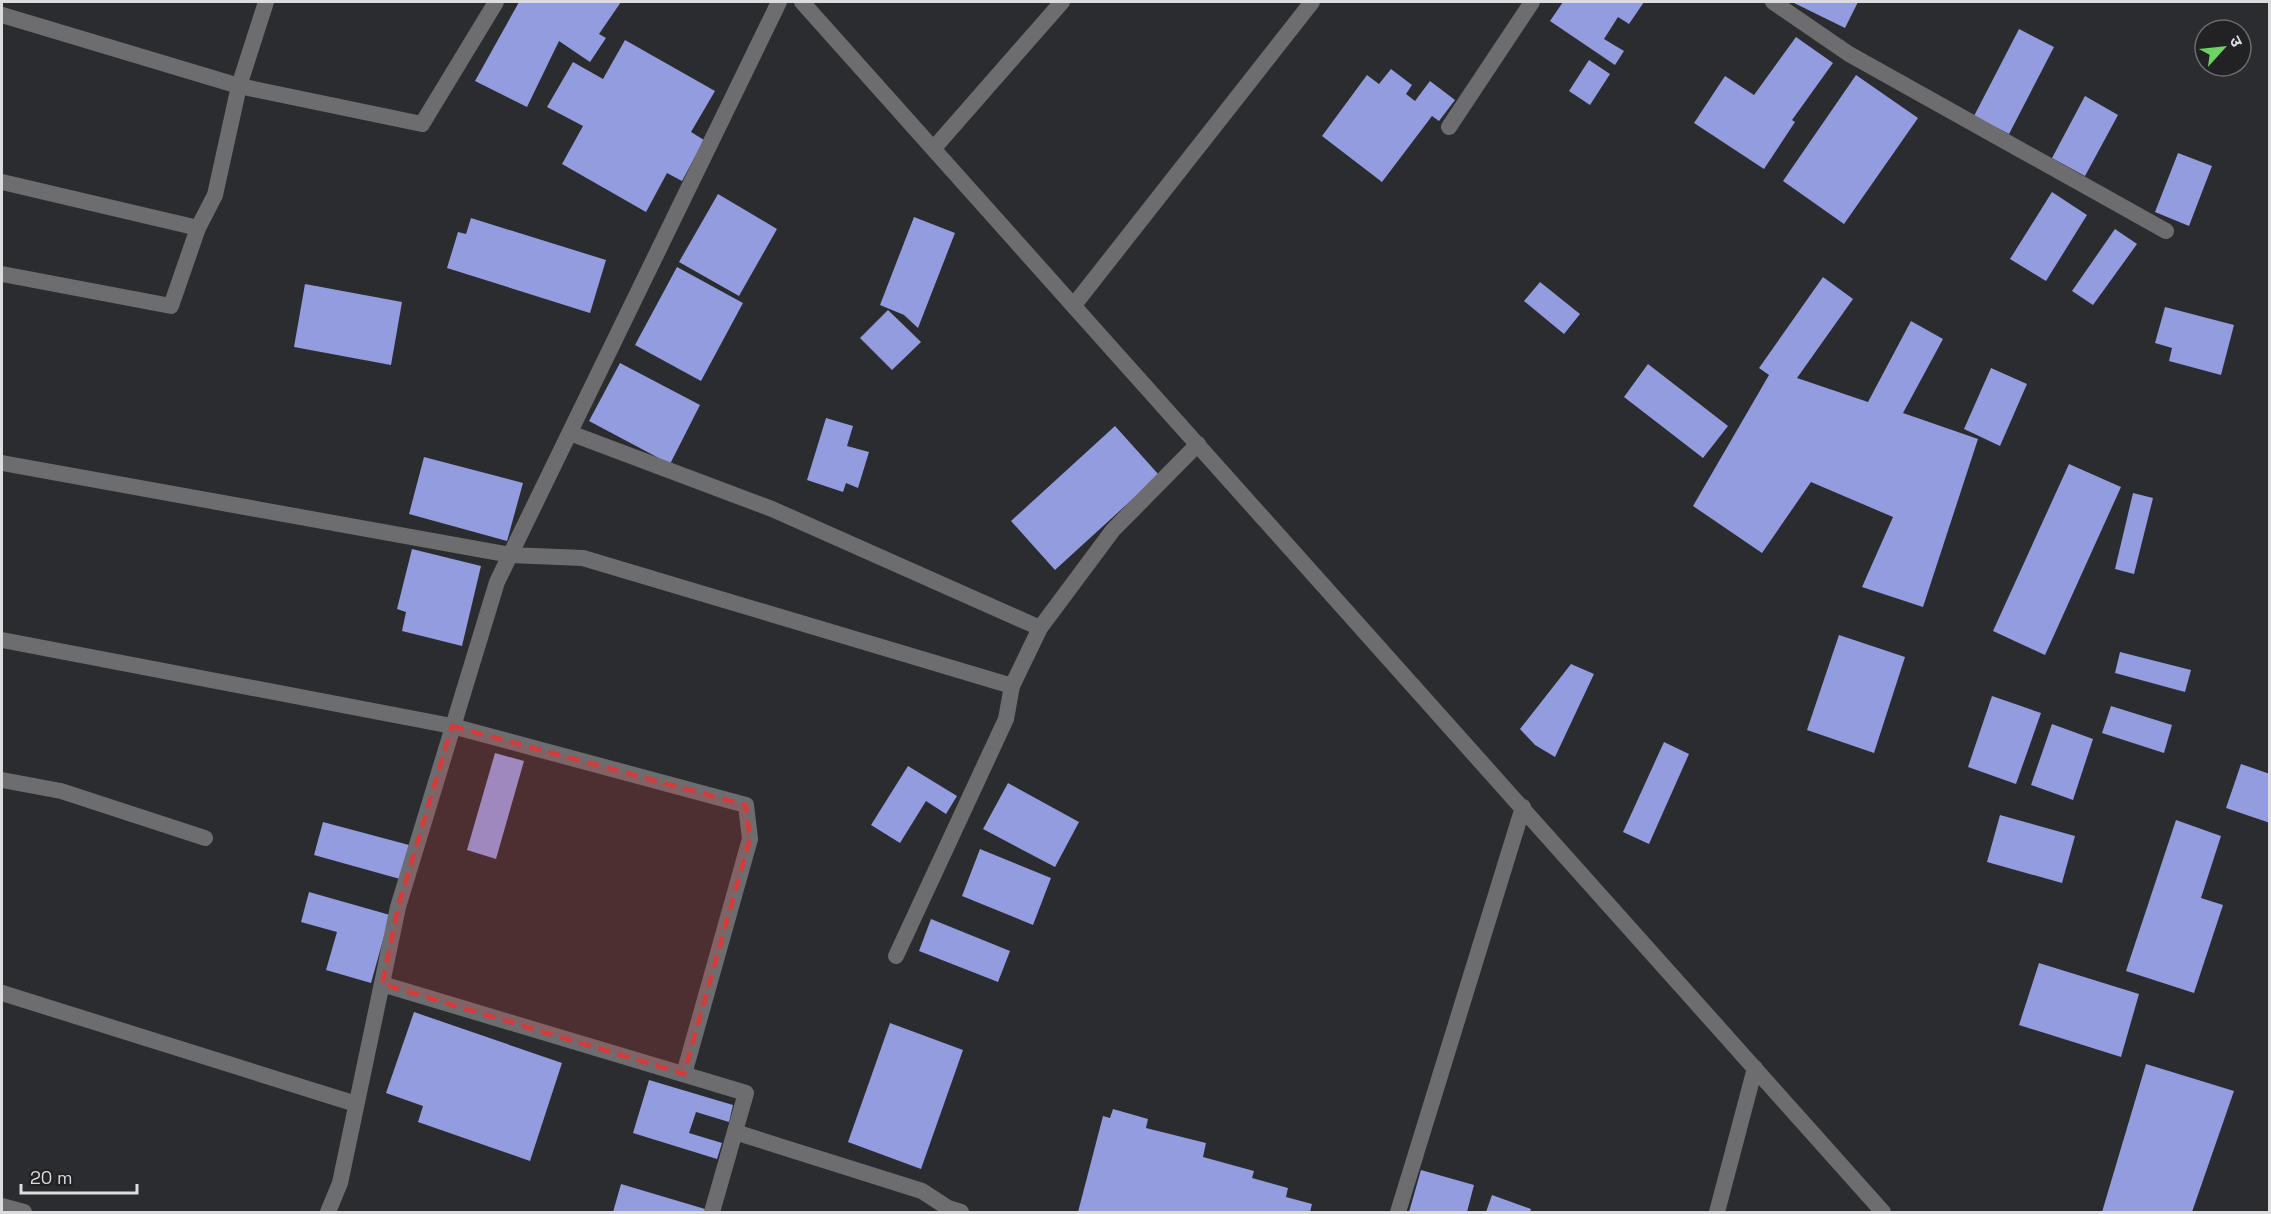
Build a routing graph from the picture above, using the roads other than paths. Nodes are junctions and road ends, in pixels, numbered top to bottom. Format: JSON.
{"nodes":[{"id":1,"x":267,"y":2,"type":"edge"},
{"id":2,"x":496,"y":2,"type":"edge"},
{"id":3,"x":779,"y":2,"type":"edge"},
{"id":4,"x":802,"y":2,"type":"edge"},
{"id":5,"x":1062,"y":2,"type":"edge"},
{"id":6,"x":1312,"y":2,"type":"edge"},
{"id":7,"x":1532,"y":2,"type":"edge"},
{"id":8,"x":1773,"y":2,"type":"edge"},
{"id":9,"x":2,"y":15,"type":"edge"},
{"id":10,"x":239,"y":86,"type":"junction"},
{"id":11,"x":1449,"y":127,"type":"dead end"},
{"id":12,"x":934,"y":148,"type":"junction"},
{"id":13,"x":2,"y":182,"type":"edge"},
{"id":14,"x":198,"y":228,"type":"junction"},
{"id":15,"x":2166,"y":231,"type":"dead end"},
{"id":16,"x":2,"y":274,"type":"edge"},
{"id":17,"x":1074,"y":305,"type":"junction"},
{"id":18,"x":570,"y":433,"type":"junction"},
{"id":19,"x":1198,"y":444,"type":"junction"},
{"id":20,"x":2,"y":463,"type":"edge"},
{"id":21,"x":510,"y":555,"type":"junction"},
{"id":22,"x":1040,"y":628,"type":"junction"},
{"id":23,"x":2,"y":640,"type":"edge"},
{"id":24,"x":1012,"y":686,"type":"junction"},
{"id":25,"x":452,"y":726,"type":"junction"},
{"id":26,"x":2,"y":780,"type":"edge"},
{"id":27,"x":1523,"y":807,"type":"junction"},
{"id":28,"x":205,"y":838,"type":"dead end"},
{"id":29,"x":896,"y":956,"type":"dead end"},
{"id":30,"x":382,"y":984,"type":"junction"},
{"id":31,"x":2,"y":993,"type":"edge"},
{"id":32,"x":1755,"y":1068,"type":"junction"},
{"id":33,"x":684,"y":1074,"type":"junction"},
{"id":34,"x":356,"y":1104,"type":"junction"},
{"id":35,"x":735,"y":1132,"type":"junction"},
{"id":36,"x":2,"y":1206,"type":"edge"},
{"id":37,"x":24,"y":1212,"type":"edge"},
{"id":38,"x":328,"y":1212,"type":"edge"},
{"id":39,"x":712,"y":1212,"type":"edge"},
{"id":40,"x":961,"y":1212,"type":"edge"},
{"id":41,"x":1398,"y":1212,"type":"edge"},
{"id":42,"x":1717,"y":1212,"type":"edge"},
{"id":43,"x":1883,"y":1212,"type":"edge"}],
"edges":[{"from":1,"to":10,"type":"street"},
{"from":2,"to":10,"type":"street"},
{"from":3,"to":18,"type":"street"},
{"from":4,"to":12,"type":"street"},
{"from":5,"to":12,"type":"street"},
{"from":6,"to":17,"type":"street"},
{"from":7,"to":11,"type":"street"},
{"from":8,"to":15,"type":"street"},
{"from":9,"to":10,"type":"street"},
{"from":10,"to":14,"type":"street"},
{"from":12,"to":17,"type":"street"},
{"from":13,"to":14,"type":"street"},
{"from":14,"to":16,"type":"street"},
{"from":17,"to":19,"type":"street"},
{"from":18,"to":21,"type":"street"},
{"from":18,"to":22,"type":"street"},
{"from":19,"to":22,"type":"street"},
{"from":19,"to":27,"type":"street"},
{"from":20,"to":21,"type":"street"},
{"from":21,"to":24,"type":"street"},
{"from":21,"to":25,"type":"street"},
{"from":22,"to":24,"type":"street"},
{"from":23,"to":25,"type":"street"},
{"from":24,"to":29,"type":"street"},
{"from":25,"to":30,"type":"street"},
{"from":25,"to":33,"type":"street"},
{"from":26,"to":28,"type":"street"},
{"from":27,"to":32,"type":"street"},
{"from":27,"to":41,"type":"street"},
{"from":30,"to":33,"type":"street"},
{"from":30,"to":34,"type":"street"},
{"from":31,"to":34,"type":"street"},
{"from":32,"to":42,"type":"street"},
{"from":32,"to":43,"type":"street"},
{"from":33,"to":35,"type":"street"},
{"from":34,"to":38,"type":"street"},
{"from":35,"to":39,"type":"street"},
{"from":35,"to":40,"type":"street"},
{"from":36,"to":37,"type":"street"}]}
